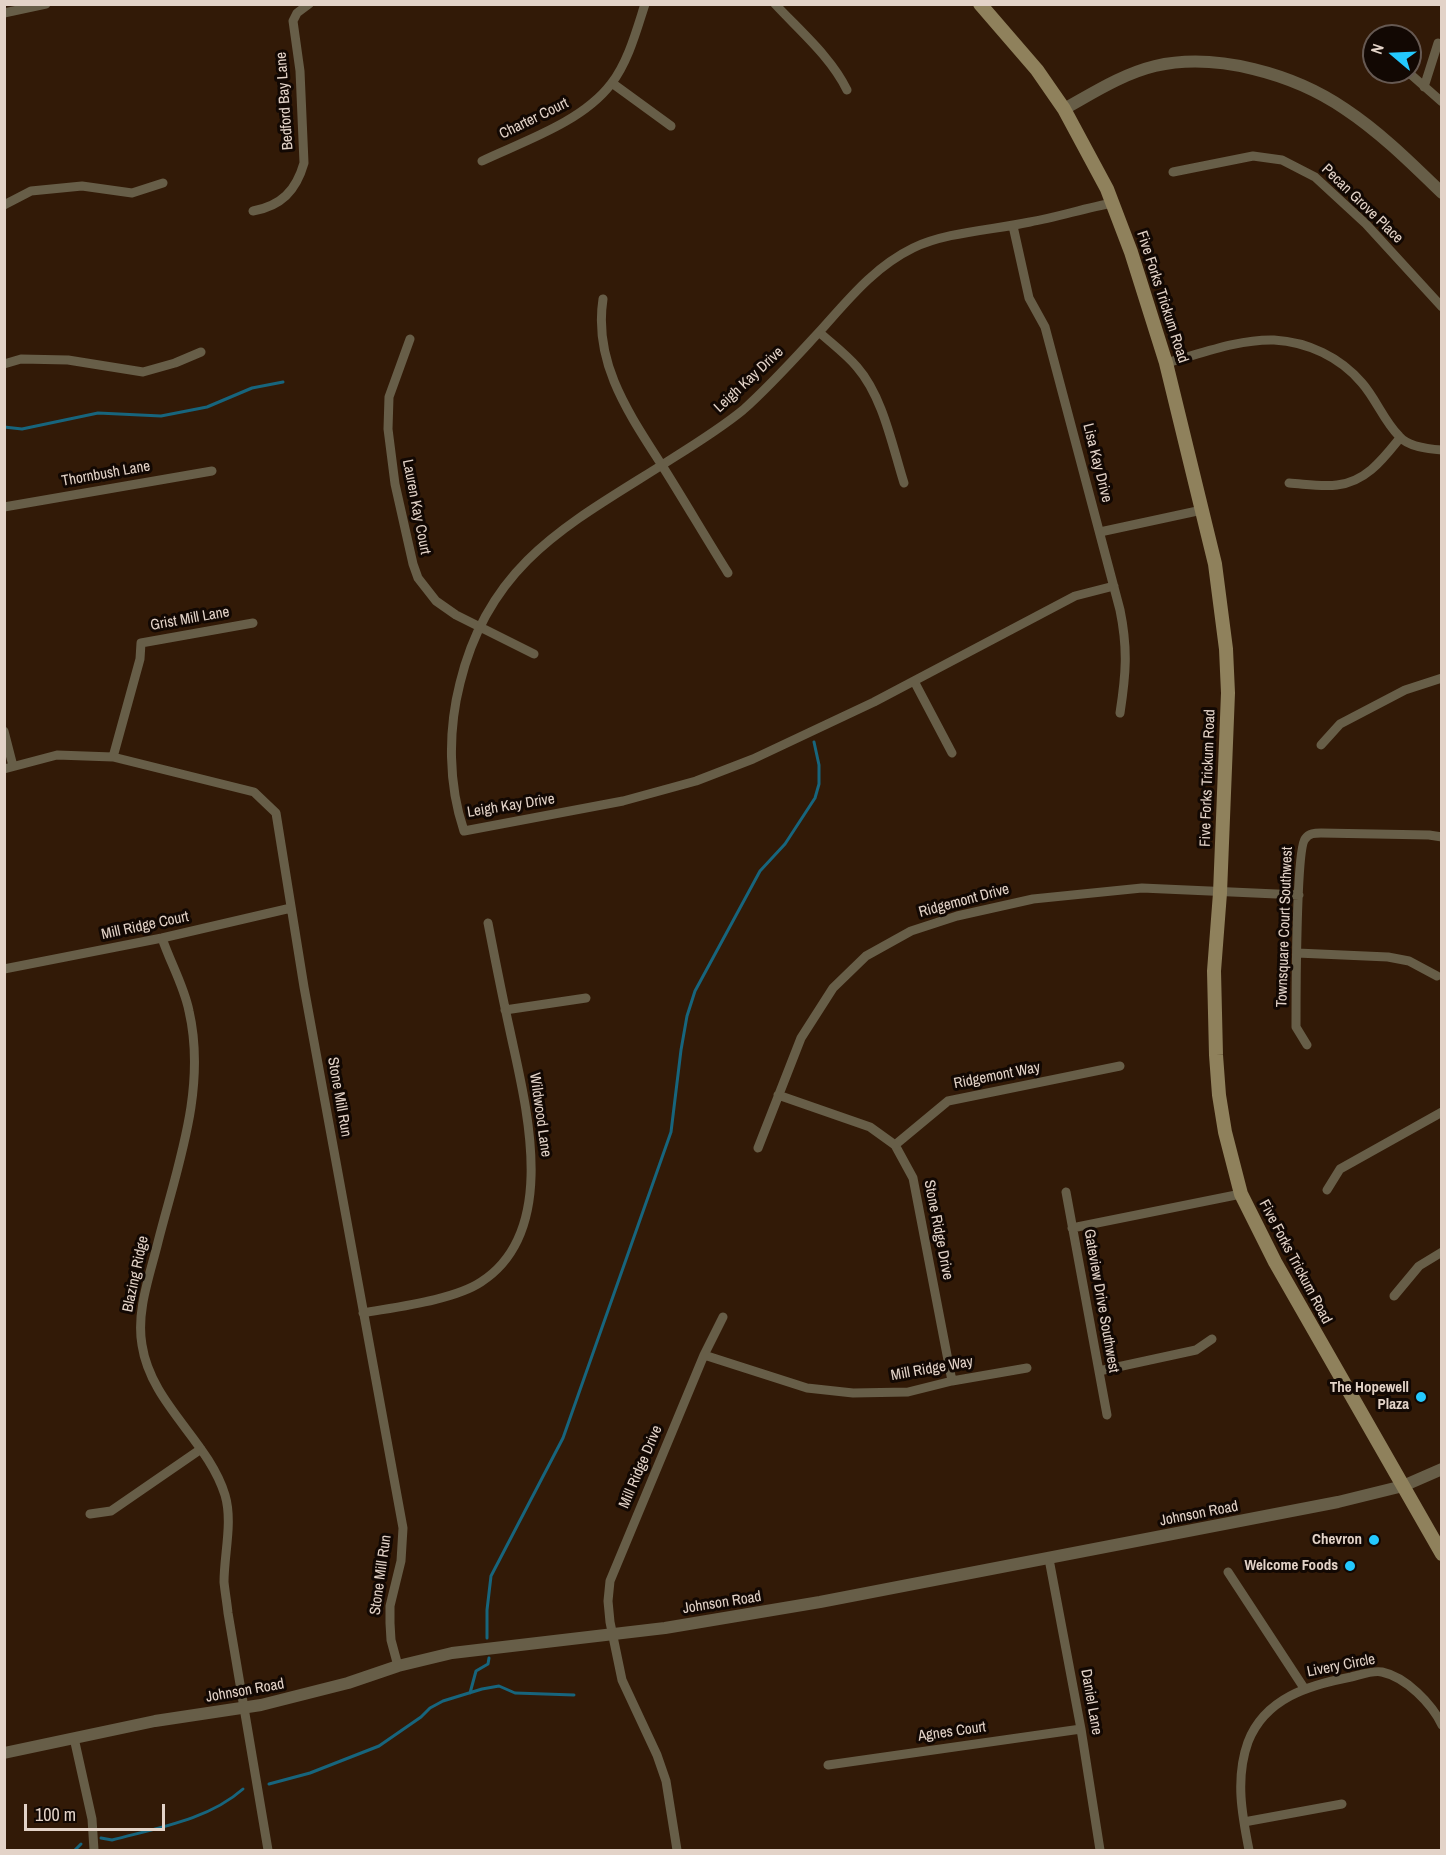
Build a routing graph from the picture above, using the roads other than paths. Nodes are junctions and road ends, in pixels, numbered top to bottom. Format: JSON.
{"nodes":[{"id":1,"x":46,"y":4,"type":"edge"},
{"id":2,"x":309,"y":4,"type":"edge"},
{"id":3,"x":645,"y":4,"type":"edge"},
{"id":4,"x":775,"y":4,"type":"edge"},
{"id":5,"x":980,"y":4,"type":"edge"},
{"id":6,"x":4,"y":13,"type":"edge"},
{"id":7,"x":1438,"y":43,"type":"dead end"},
{"id":8,"x":612,"y":84,"type":"junction"},
{"id":9,"x":1421,"y":84,"type":"edge"},
{"id":10,"x":1424,"y":87,"type":"junction"},
{"id":11,"x":847,"y":90,"type":"dead end"},
{"id":12,"x":1442,"y":102,"type":"edge"},
{"id":13,"x":1064,"y":109,"type":"junction"},
{"id":14,"x":671,"y":126,"type":"dead end"},
{"id":15,"x":482,"y":161,"type":"dead end"},
{"id":16,"x":1173,"y":172,"type":"dead end"},
{"id":17,"x":163,"y":183,"type":"dead end"},
{"id":18,"x":1441,"y":192,"type":"edge"},
{"id":19,"x":1113,"y":203,"type":"junction"},
{"id":20,"x":4,"y":205,"type":"edge"},
{"id":21,"x":253,"y":211,"type":"dead end"},
{"id":22,"x":1013,"y":226,"type":"junction"},
{"id":23,"x":603,"y":299,"type":"dead end"},
{"id":24,"x":1442,"y":307,"type":"edge"},
{"id":25,"x":819,"y":332,"type":"junction"},
{"id":26,"x":410,"y":339,"type":"dead end"},
{"id":27,"x":201,"y":352,"type":"dead end"},
{"id":28,"x":1166,"y":363,"type":"junction"},
{"id":29,"x":4,"y":364,"type":"edge"},
{"id":30,"x":1400,"y":438,"type":"junction"},
{"id":31,"x":1442,"y":450,"type":"edge"},
{"id":32,"x":662,"y":465,"type":"junction"},
{"id":33,"x":212,"y":471,"type":"dead end"},
{"id":34,"x":904,"y":483,"type":"dead end"},
{"id":35,"x":1289,"y":483,"type":"dead end"},
{"id":36,"x":4,"y":507,"type":"edge"},
{"id":37,"x":1202,"y":510,"type":"junction"},
{"id":38,"x":1100,"y":532,"type":"junction"},
{"id":39,"x":728,"y":573,"type":"dead end"},
{"id":40,"x":1114,"y":586,"type":"junction"},
{"id":41,"x":254,"y":623,"type":"dead end"},
{"id":42,"x":479,"y":627,"type":"junction"},
{"id":43,"x":534,"y":654,"type":"dead end"},
{"id":44,"x":1442,"y":678,"type":"edge"},
{"id":45,"x":914,"y":681,"type":"junction"},
{"id":46,"x":1120,"y":713,"type":"dead end"},
{"id":47,"x":4,"y":731,"type":"edge"},
{"id":48,"x":1321,"y":746,"type":"dead end"},
{"id":49,"x":952,"y":753,"type":"dead end"},
{"id":50,"x":113,"y":757,"type":"junction"},
{"id":51,"x":9,"y":768,"type":"edge"},
{"id":52,"x":1442,"y":837,"type":"edge"},
{"id":53,"x":1220,"y":893,"type":"junction"},
{"id":54,"x":1299,"y":895,"type":"junction"},
{"id":55,"x":291,"y":908,"type":"junction"},
{"id":56,"x":488,"y":923,"type":"dead end"},
{"id":57,"x":162,"y":938,"type":"junction"},
{"id":58,"x":1297,"y":953,"type":"junction"},
{"id":59,"x":4,"y":969,"type":"edge"},
{"id":60,"x":1437,"y":976,"type":"dead end"},
{"id":61,"x":586,"y":998,"type":"dead end"},
{"id":62,"x":506,"y":1010,"type":"junction"},
{"id":63,"x":1307,"y":1044,"type":"dead end"},
{"id":64,"x":1120,"y":1066,"type":"dead end"},
{"id":65,"x":778,"y":1095,"type":"junction"},
{"id":66,"x":1442,"y":1112,"type":"edge"},
{"id":67,"x":895,"y":1145,"type":"junction"},
{"id":68,"x":758,"y":1148,"type":"dead end"},
{"id":69,"x":1327,"y":1190,"type":"dead end"},
{"id":70,"x":1066,"y":1192,"type":"dead end"},
{"id":71,"x":1241,"y":1194,"type":"junction"},
{"id":72,"x":1072,"y":1228,"type":"junction"},
{"id":73,"x":1442,"y":1252,"type":"edge"},
{"id":74,"x":1394,"y":1296,"type":"dead end"},
{"id":75,"x":363,"y":1313,"type":"junction"},
{"id":76,"x":723,"y":1317,"type":"dead end"},
{"id":77,"x":1212,"y":1339,"type":"dead end"},
{"id":78,"x":704,"y":1355,"type":"junction"},
{"id":79,"x":1027,"y":1368,"type":"dead end"},
{"id":80,"x":1099,"y":1371,"type":"junction"},
{"id":81,"x":952,"y":1381,"type":"junction"},
{"id":82,"x":1107,"y":1416,"type":"dead end"},
{"id":83,"x":201,"y":1449,"type":"junction"},
{"id":84,"x":1442,"y":1469,"type":"edge"},
{"id":85,"x":1403,"y":1486,"type":"junction"},
{"id":86,"x":90,"y":1514,"type":"dead end"},
{"id":87,"x":1442,"y":1554,"type":"edge"},
{"id":88,"x":1049,"y":1559,"type":"junction"},
{"id":89,"x":1228,"y":1572,"type":"dead end"},
{"id":90,"x":613,"y":1633,"type":"junction"},
{"id":91,"x":398,"y":1666,"type":"junction"},
{"id":92,"x":1305,"y":1688,"type":"junction"},
{"id":93,"x":242,"y":1709,"type":"junction"},
{"id":94,"x":1442,"y":1725,"type":"edge"},
{"id":95,"x":1081,"y":1729,"type":"junction"},
{"id":96,"x":74,"y":1738,"type":"junction"},
{"id":97,"x":4,"y":1753,"type":"edge"},
{"id":98,"x":828,"y":1765,"type":"dead end"},
{"id":99,"x":1342,"y":1804,"type":"dead end"},
{"id":100,"x":1244,"y":1822,"type":"junction"},
{"id":101,"x":94,"y":1851,"type":"edge"},
{"id":102,"x":268,"y":1851,"type":"edge"},
{"id":103,"x":677,"y":1851,"type":"edge"},
{"id":104,"x":1100,"y":1851,"type":"edge"},
{"id":105,"x":1249,"y":1851,"type":"edge"}],
"edges":[{"from":1,"to":6,"type":"street"},
{"from":2,"to":21,"type":"street","name":"Bedford Bay Lane"},
{"from":3,"to":8,"type":"street","name":"Charter Court"},
{"from":4,"to":11,"type":"street"},
{"from":5,"to":13,"type":"main road","name":"Five Forks Trickum Road"},
{"from":7,"to":10,"type":"street"},
{"from":8,"to":14,"type":"street"},
{"from":8,"to":15,"type":"street","name":"Charter Court"},
{"from":9,"to":10,"type":"street"},
{"from":10,"to":12,"type":"street"},
{"from":13,"to":18,"type":"street"},
{"from":13,"to":19,"type":"main road","name":"Five Forks Trickum Road"},
{"from":16,"to":24,"type":"street","name":"Pecan Grove Place"},
{"from":17,"to":20,"type":"street"},
{"from":19,"to":22,"type":"street","name":"Leigh Kay Drive"},
{"from":19,"to":28,"type":"main road","name":"Five Forks Trickum Road"},
{"from":22,"to":25,"type":"street","name":"Leigh Kay Drive"},
{"from":22,"to":38,"type":"street","name":"Lisa Kay Drive"},
{"from":23,"to":32,"type":"street"},
{"from":25,"to":32,"type":"street","name":"Leigh Kay Drive"},
{"from":25,"to":34,"type":"street"},
{"from":26,"to":42,"type":"street","name":"Lauren Kay Court"},
{"from":27,"to":29,"type":"street"},
{"from":28,"to":30,"type":"street"},
{"from":28,"to":37,"type":"main road","name":"Five Forks Trickum Road"},
{"from":30,"to":31,"type":"street"},
{"from":30,"to":35,"type":"street"},
{"from":32,"to":39,"type":"street"},
{"from":32,"to":42,"type":"street","name":"Leigh Kay Drive"},
{"from":33,"to":36,"type":"street","name":"Thornbush Lane"},
{"from":37,"to":38,"type":"street"},
{"from":37,"to":53,"type":"main road","name":"Five Forks Trickum Road"},
{"from":38,"to":40,"type":"street","name":"Lisa Kay Drive"},
{"from":40,"to":45,"type":"street","name":"Leigh Kay Drive"},
{"from":40,"to":46,"type":"street","name":"Lisa Kay Drive"},
{"from":41,"to":50,"type":"street","name":"Grist Mill Lane"},
{"from":42,"to":43,"type":"street","name":"Lauren Kay Court"},
{"from":42,"to":45,"type":"street","name":"Leigh Kay Drive"},
{"from":44,"to":48,"type":"street"},
{"from":45,"to":49,"type":"street"},
{"from":47,"to":51,"type":"street"},
{"from":50,"to":51,"type":"street","name":"Stone Mill Run"},
{"from":50,"to":55,"type":"street","name":"Stone Mill Run"},
{"from":52,"to":54,"type":"street","name":"Townsquare Court Southwest"},
{"from":53,"to":54,"type":"street","name":"Ridgemont Drive"},
{"from":53,"to":65,"type":"street","name":"Ridgemont Drive"},
{"from":53,"to":71,"type":"main road","name":"Five Forks Trickum Road"},
{"from":54,"to":58,"type":"street","name":"Townsquare Court Southwest"},
{"from":55,"to":57,"type":"street","name":"Mill Ridge Court"},
{"from":55,"to":75,"type":"street","name":"Stone Mill Run"},
{"from":56,"to":62,"type":"street","name":"Wildwood Lane"},
{"from":57,"to":59,"type":"street","name":"Mill Ridge Court"},
{"from":57,"to":83,"type":"street","name":"Blazing Ridge"},
{"from":58,"to":60,"type":"street"},
{"from":58,"to":63,"type":"street","name":"Townsquare Court Southwest"},
{"from":61,"to":62,"type":"street"},
{"from":62,"to":75,"type":"street","name":"Wildwood Lane"},
{"from":64,"to":67,"type":"street","name":"Ridgemont Way"},
{"from":65,"to":67,"type":"street","name":"Stone Ridge Drive"},
{"from":65,"to":68,"type":"street","name":"Ridgemont Drive"},
{"from":66,"to":69,"type":"street"},
{"from":67,"to":81,"type":"street","name":"Stone Ridge Drive"},
{"from":70,"to":72,"type":"street","name":"Gateview Drive Southwest"},
{"from":71,"to":72,"type":"street"},
{"from":71,"to":85,"type":"main road","name":"Five Forks Trickum Road"},
{"from":72,"to":80,"type":"street","name":"Gateview Drive Southwest"},
{"from":73,"to":74,"type":"street"},
{"from":75,"to":91,"type":"street","name":"Stone Mill Run"},
{"from":76,"to":78,"type":"street","name":"Mill Ridge Drive"},
{"from":77,"to":80,"type":"street"},
{"from":78,"to":81,"type":"street","name":"Mill Ridge Way"},
{"from":78,"to":90,"type":"street","name":"Mill Ridge Drive"},
{"from":79,"to":81,"type":"street","name":"Mill Ridge Way"},
{"from":80,"to":82,"type":"street","name":"Gateview Drive Southwest"},
{"from":83,"to":86,"type":"street"},
{"from":83,"to":93,"type":"street","name":"Blazing Ridge"},
{"from":84,"to":85,"type":"street","name":"Johnson Road"},
{"from":85,"to":87,"type":"main road","name":"Five Forks Trickum Road"},
{"from":85,"to":88,"type":"street","name":"Johnson Road"},
{"from":88,"to":90,"type":"street","name":"Johnson Road"},
{"from":88,"to":95,"type":"street","name":"Daniel Lane"},
{"from":89,"to":92,"type":"street"},
{"from":90,"to":91,"type":"street","name":"Johnson Road"},
{"from":90,"to":103,"type":"street"},
{"from":91,"to":93,"type":"street","name":"Johnson Road"},
{"from":92,"to":94,"type":"street","name":"Livery Circle"},
{"from":92,"to":100,"type":"street","name":"Livery Circle"},
{"from":93,"to":96,"type":"street","name":"Johnson Road"},
{"from":93,"to":102,"type":"street","name":"Blazing Ridge"},
{"from":95,"to":98,"type":"street","name":"Agnes Court"},
{"from":95,"to":104,"type":"street","name":"Daniel Lane"},
{"from":96,"to":97,"type":"street","name":"Johnson Road"},
{"from":96,"to":101,"type":"street"},
{"from":99,"to":100,"type":"street"},
{"from":100,"to":105,"type":"street","name":"Livery Circle"}]}
